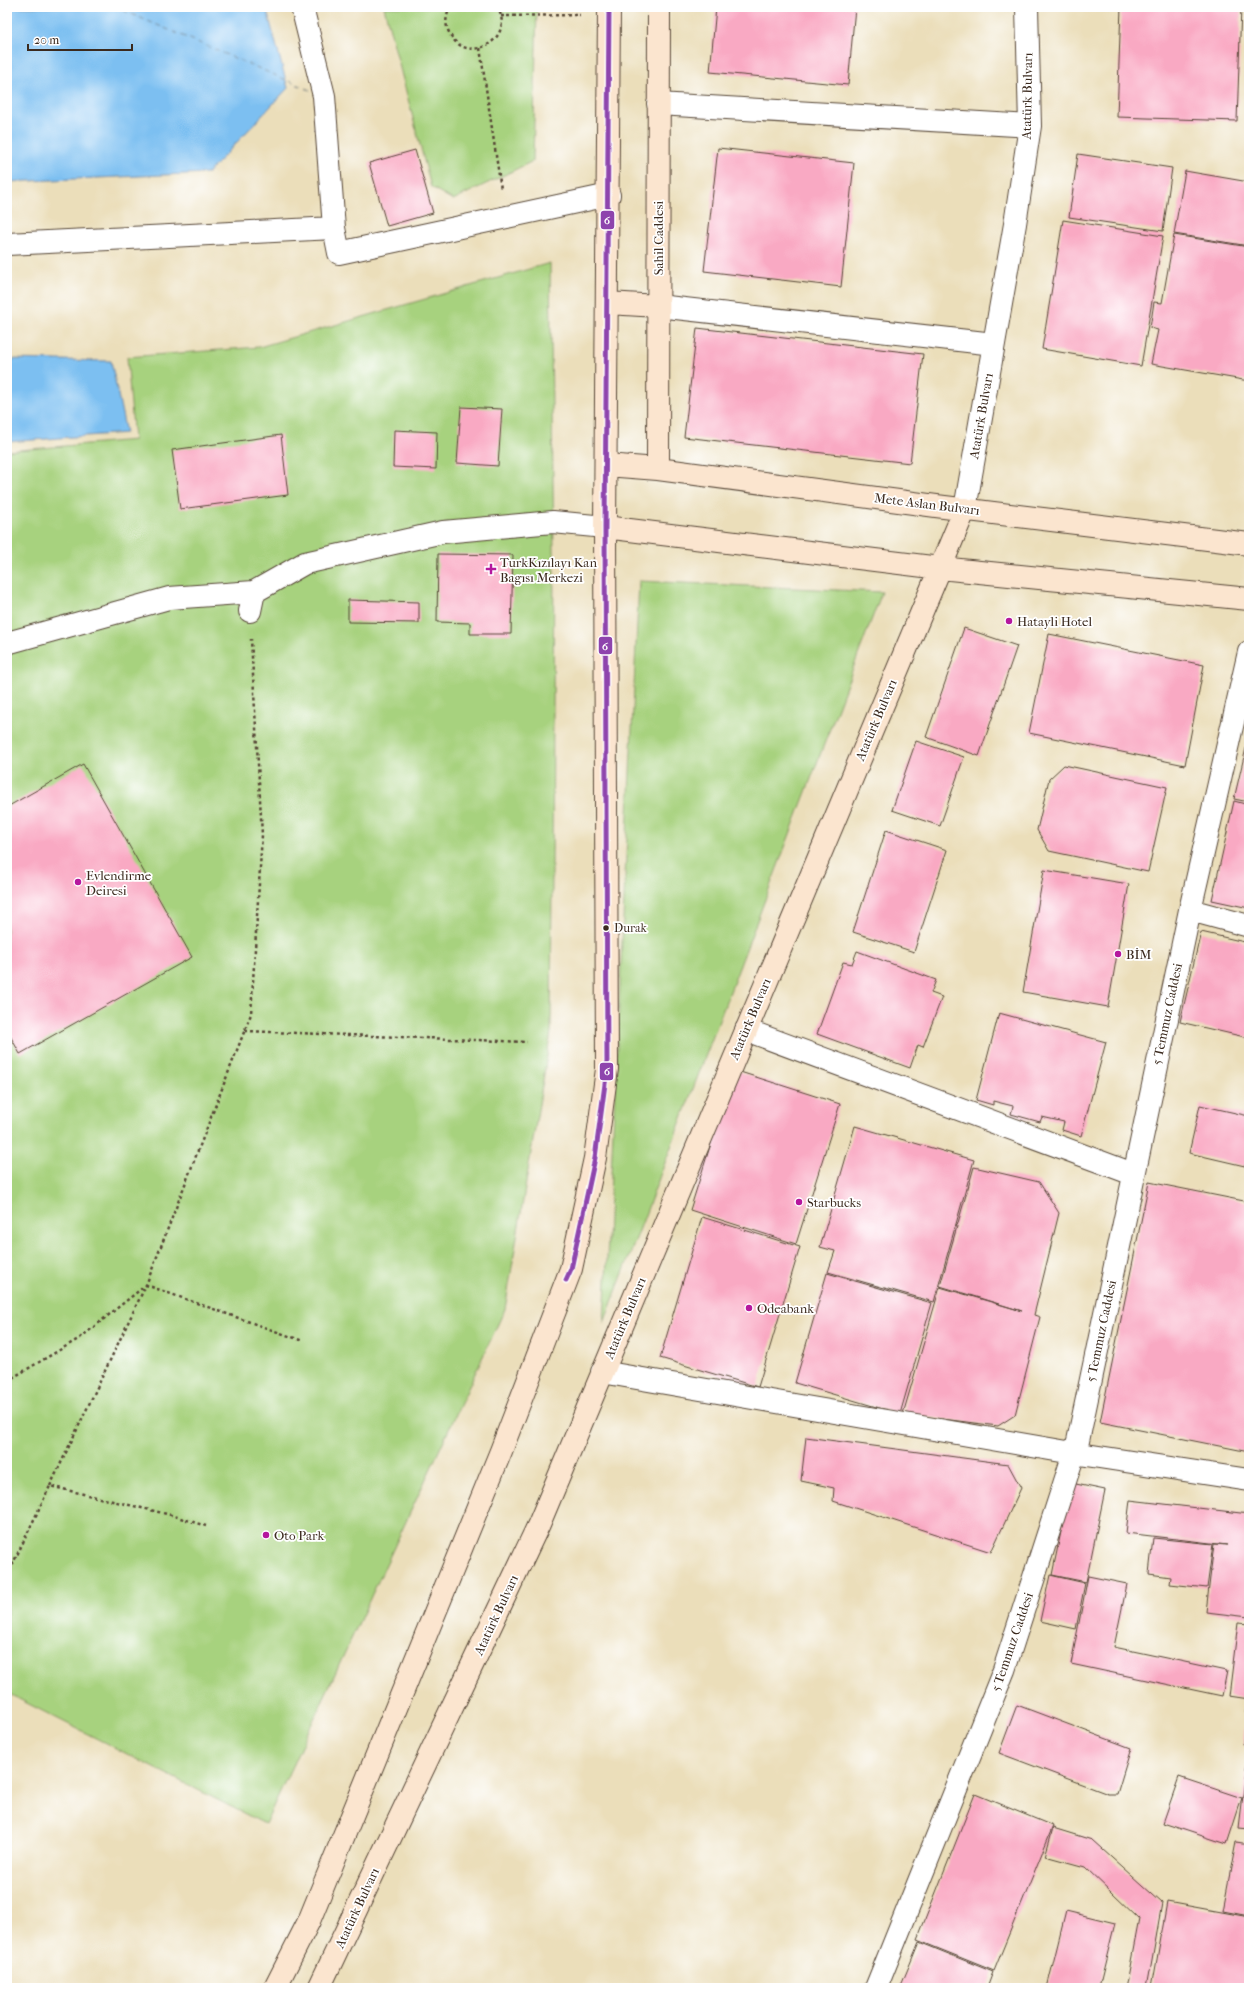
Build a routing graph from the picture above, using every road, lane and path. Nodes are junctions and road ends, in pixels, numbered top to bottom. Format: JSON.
{"nodes":[{"id":1,"x":302,"y":7,"type":"edge"},
{"id":2,"x":451,"y":7,"type":"edge"},
{"id":3,"x":497,"y":7,"type":"edge"},
{"id":4,"x":659,"y":7,"type":"edge"},
{"id":5,"x":1027,"y":7,"type":"edge"},
{"id":6,"x":609,"y":11,"type":"edge"},
{"id":7,"x":501,"y":16,"type":"junction"},
{"id":8,"x":480,"y":48,"type":"junction"},
{"id":9,"x":658,"y":104,"type":"junction"},
{"id":10,"x":1030,"y":126,"type":"junction"},
{"id":11,"x":609,"y":195,"type":"junction"},
{"id":12,"x":506,"y":217,"type":"junction"},
{"id":13,"x":334,"y":228,"type":"junction"},
{"id":14,"x":7,"y":244,"type":"edge"},
{"id":15,"x":608,"y":303,"type":"junction"},
{"id":16,"x":658,"y":306,"type":"junction"},
{"id":17,"x":994,"y":344,"type":"junction"},
{"id":18,"x":606,"y":465,"type":"junction"},
{"id":19,"x":658,"y":469,"type":"junction"},
{"id":20,"x":965,"y":509,"type":"junction"},
{"id":21,"x":605,"y":528,"type":"junction"},
{"id":22,"x":1249,"y":544,"type":"edge"},
{"id":23,"x":940,"y":568,"type":"junction"},
{"id":24,"x":1249,"y":599,"type":"edge"},
{"id":25,"x":252,"y":602,"type":"junction"},
{"id":26,"x":7,"y":643,"type":"edge"},
{"id":27,"x":1249,"y":652,"type":"edge"},
{"id":28,"x":1190,"y":910,"type":"junction"},
{"id":29,"x":1249,"y":926,"type":"edge"},
{"id":30,"x":746,"y":1030,"type":"junction"},
{"id":31,"x":245,"y":1031,"type":"junction"},
{"id":32,"x":527,"y":1042,"type":"dead end"},
{"id":33,"x":1133,"y":1174,"type":"junction"},
{"id":34,"x":146,"y":1286,"type":"junction"},
{"id":35,"x":303,"y":1341,"type":"dead end"},
{"id":36,"x":602,"y":1372,"type":"junction"},
{"id":37,"x":7,"y":1381,"type":"edge"},
{"id":38,"x":1073,"y":1454,"type":"junction"},
{"id":39,"x":1249,"y":1480,"type":"edge"},
{"id":40,"x":50,"y":1486,"type":"junction"},
{"id":41,"x":206,"y":1526,"type":"dead end"},
{"id":42,"x":7,"y":1576,"type":"edge"},
{"id":43,"x":276,"y":1988,"type":"edge"},
{"id":44,"x":319,"y":1988,"type":"edge"},
{"id":45,"x":876,"y":1988,"type":"edge"}],
"edges":[{"from":1,"to":13,"type":"street"},
{"from":2,"to":8,"type":"path"},
{"from":3,"to":7,"type":"path"},
{"from":4,"to":9,"type":"street","name":"Sahil Caddesi"},
{"from":5,"to":10,"type":"street","name":"Atatürk Bulvarı"},
{"from":6,"to":7,"type":"path"},
{"from":6,"to":11,"type":"street"},
{"from":7,"to":8,"type":"path"},
{"from":8,"to":12,"type":"path"},
{"from":9,"to":10,"type":"street"},
{"from":9,"to":16,"type":"street","name":"Sahil Caddesi"},
{"from":10,"to":17,"type":"street","name":"Atatürk Bulvarı"},
{"from":11,"to":12,"type":"street"},
{"from":11,"to":15,"type":"street"},
{"from":12,"to":13,"type":"street"},
{"from":13,"to":14,"type":"street"},
{"from":15,"to":16,"type":"street"},
{"from":15,"to":18,"type":"street"},
{"from":16,"to":17,"type":"street"},
{"from":16,"to":19,"type":"street","name":"Sahil Caddesi"},
{"from":17,"to":20,"type":"street","name":"Atatürk Bulvarı"},
{"from":18,"to":19,"type":"street","name":"Mete Aslan Bulvarı"},
{"from":18,"to":21,"type":"street"},
{"from":19,"to":20,"type":"street","name":"Mete Aslan Bulvarı"},
{"from":20,"to":22,"type":"street","name":"Mete Aslan Bulvarı"},
{"from":20,"to":23,"type":"street","name":"Atatürk Bulvarı"},
{"from":21,"to":23,"type":"street"},
{"from":21,"to":25,"type":"street"},
{"from":21,"to":43,"type":"street"},
{"from":23,"to":24,"type":"street"},
{"from":23,"to":30,"type":"street","name":"Atatürk Bulvarı"},
{"from":25,"to":26,"type":"street"},
{"from":25,"to":31,"type":"path"},
{"from":27,"to":28,"type":"street","name":"5 Temmuz Caddesi"},
{"from":28,"to":29,"type":"street"},
{"from":28,"to":33,"type":"street","name":"5 Temmuz Caddesi"},
{"from":30,"to":33,"type":"street"},
{"from":30,"to":36,"type":"street","name":"Atatürk Bulvarı"},
{"from":31,"to":32,"type":"path"},
{"from":31,"to":34,"type":"path"},
{"from":33,"to":38,"type":"street","name":"5 Temmuz Caddesi"},
{"from":34,"to":35,"type":"path"},
{"from":34,"to":37,"type":"path"},
{"from":34,"to":40,"type":"path"},
{"from":36,"to":38,"type":"street"},
{"from":36,"to":44,"type":"street","name":"Atatürk Bulvarı"},
{"from":38,"to":39,"type":"street"},
{"from":38,"to":45,"type":"street","name":"5 Temmuz Caddesi"},
{"from":40,"to":41,"type":"path"},
{"from":40,"to":42,"type":"path"}]}
